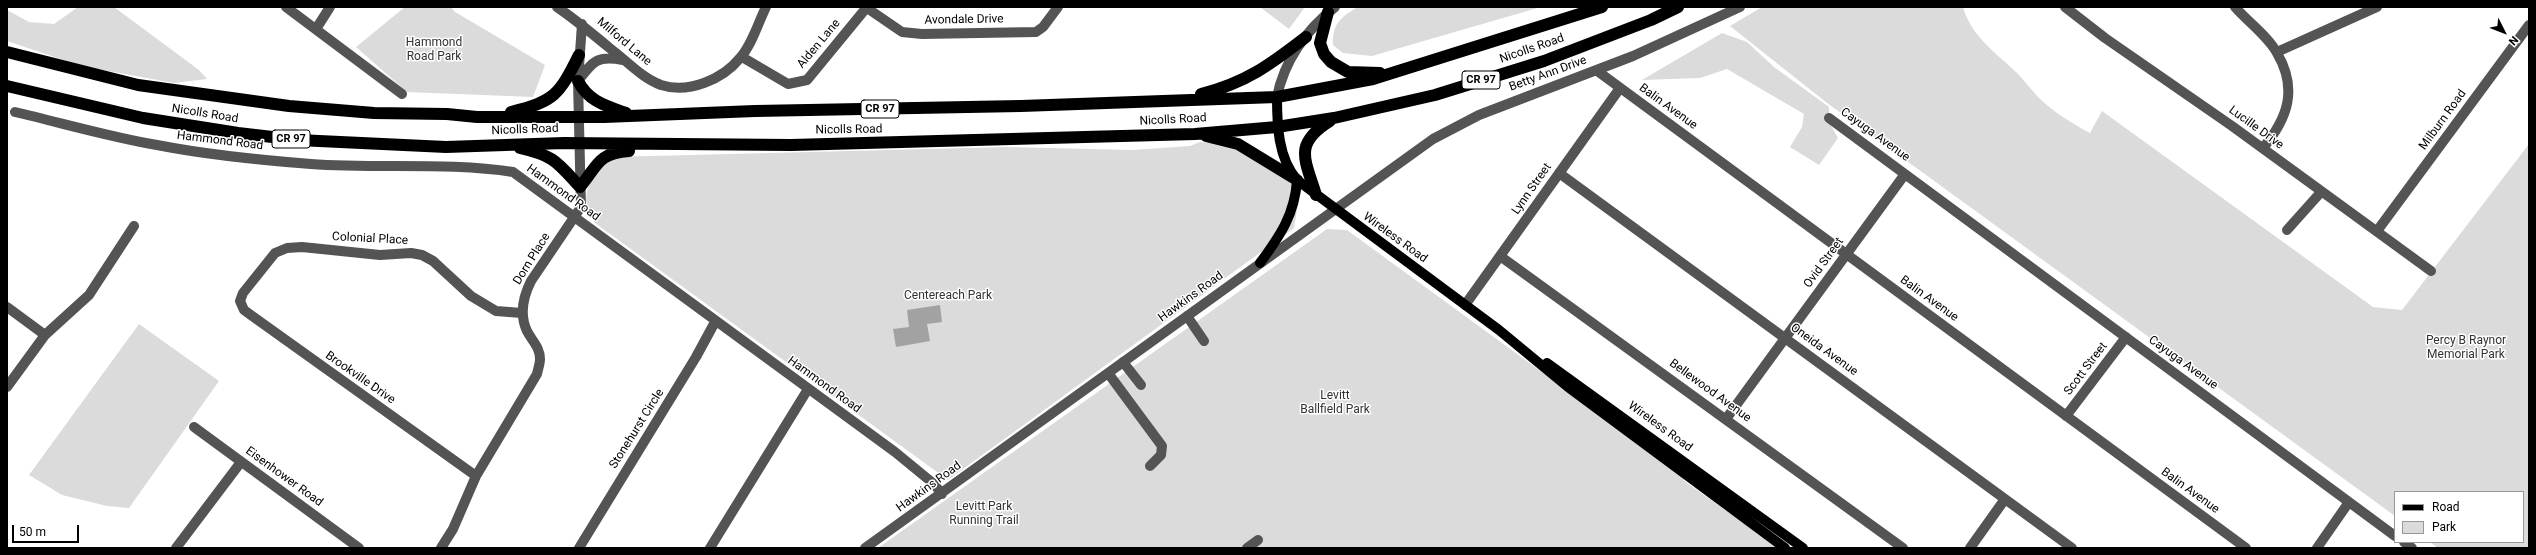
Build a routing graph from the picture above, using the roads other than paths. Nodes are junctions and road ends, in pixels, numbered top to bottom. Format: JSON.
{"nodes":[{"id":1,"x":286,"y":7,"type":"edge"},
{"id":2,"x":330,"y":7,"type":"edge"},
{"id":3,"x":557,"y":7,"type":"edge"},
{"id":4,"x":867,"y":7,"type":"edge"},
{"id":5,"x":1058,"y":7,"type":"edge"},
{"id":6,"x":1602,"y":7,"type":"edge"},
{"id":7,"x":1678,"y":7,"type":"edge"},
{"id":8,"x":1740,"y":7,"type":"edge"},
{"id":9,"x":2065,"y":7,"type":"edge"},
{"id":10,"x":2235,"y":7,"type":"edge"},
{"id":11,"x":2376,"y":7,"type":"edge"},
{"id":12,"x":764,"y":8,"type":"edge"},
{"id":13,"x":1332,"y":10,"type":"edge"},
{"id":14,"x":582,"y":24,"type":"junction"},
{"id":15,"x":2529,"y":25,"type":"edge"},
{"id":16,"x":316,"y":29,"type":"junction"},
{"id":17,"x":1306,"y":36,"type":"junction"},
{"id":18,"x":7,"y":52,"type":"edge"},
{"id":19,"x":2277,"y":52,"type":"junction"},
{"id":20,"x":580,"y":55,"type":"junction"},
{"id":21,"x":742,"y":57,"type":"junction"},
{"id":22,"x":625,"y":60,"type":"junction"},
{"id":23,"x":1596,"y":70,"type":"junction"},
{"id":24,"x":1392,"y":74,"type":"junction"},
{"id":25,"x":578,"y":81,"type":"junction"},
{"id":26,"x":7,"y":86,"type":"edge"},
{"id":27,"x":1620,"y":88,"type":"junction"},
{"id":28,"x":402,"y":94,"type":"dead end"},
{"id":29,"x":1277,"y":97,"type":"junction"},
{"id":30,"x":1181,"y":99,"type":"junction"},
{"id":31,"x":16,"y":112,"type":"dead end"},
{"id":32,"x":633,"y":115,"type":"junction"},
{"id":33,"x":578,"y":116,"type":"junction"},
{"id":34,"x":488,"y":117,"type":"junction"},
{"id":35,"x":1334,"y":118,"type":"junction"},
{"id":36,"x":1829,"y":118,"type":"dead end"},
{"id":37,"x":1277,"y":128,"type":"junction"},
{"id":38,"x":1195,"y":134,"type":"junction"},
{"id":39,"x":580,"y":143,"type":"junction"},
{"id":40,"x":664,"y":144,"type":"junction"},
{"id":41,"x":504,"y":145,"type":"junction"},
{"id":42,"x":2263,"y":148,"type":"junction"},
{"id":43,"x":1559,"y":173,"type":"junction"},
{"id":44,"x":1905,"y":174,"type":"junction"},
{"id":45,"x":1297,"y":180,"type":"junction"},
{"id":46,"x":580,"y":187,"type":"junction"},
{"id":47,"x":2321,"y":192,"type":"junction"},
{"id":48,"x":1316,"y":195,"type":"junction"},
{"id":49,"x":1334,"y":209,"type":"junction"},
{"id":50,"x":575,"y":218,"type":"junction"},
{"id":51,"x":134,"y":226,"type":"dead end"},
{"id":52,"x":2287,"y":230,"type":"dead end"},
{"id":53,"x":2377,"y":231,"type":"junction"},
{"id":54,"x":1846,"y":254,"type":"junction"},
{"id":55,"x":1500,"y":256,"type":"junction"},
{"id":56,"x":1260,"y":263,"type":"junction"},
{"id":57,"x":2431,"y":271,"type":"dead end"},
{"id":58,"x":243,"y":293,"type":"joint"},
{"id":59,"x":1465,"y":305,"type":"junction"},
{"id":60,"x":7,"y":307,"type":"edge"},
{"id":61,"x":522,"y":313,"type":"junction"},
{"id":62,"x":1187,"y":316,"type":"junction"},
{"id":63,"x":715,"y":322,"type":"junction"},
{"id":64,"x":1499,"y":330,"type":"junction"},
{"id":65,"x":45,"y":334,"type":"junction"},
{"id":66,"x":2126,"y":337,"type":"junction"},
{"id":67,"x":1785,"y":338,"type":"junction"},
{"id":68,"x":1204,"y":341,"type":"dead end"},
{"id":69,"x":1123,"y":362,"type":"junction"},
{"id":70,"x":1108,"y":374,"type":"junction"},
{"id":71,"x":1141,"y":385,"type":"dead end"},
{"id":72,"x":7,"y":387,"type":"edge"},
{"id":73,"x":808,"y":389,"type":"junction"},
{"id":74,"x":2066,"y":416,"type":"junction"},
{"id":75,"x":1726,"y":419,"type":"junction"},
{"id":76,"x":194,"y":427,"type":"dead end"},
{"id":77,"x":241,"y":462,"type":"junction"},
{"id":78,"x":1150,"y":466,"type":"dead end"},
{"id":79,"x":476,"y":476,"type":"junction"},
{"id":80,"x":942,"y":494,"type":"junction"},
{"id":81,"x":2005,"y":499,"type":"junction"},
{"id":82,"x":2350,"y":502,"type":"junction"},
{"id":83,"x":2394,"y":535,"type":"edge"},
{"id":84,"x":1258,"y":540,"type":"dead end"},
{"id":85,"x":176,"y":548,"type":"edge"},
{"id":86,"x":357,"y":548,"type":"edge"},
{"id":87,"x":441,"y":548,"type":"edge"},
{"id":88,"x":579,"y":548,"type":"edge"},
{"id":89,"x":710,"y":548,"type":"edge"},
{"id":90,"x":865,"y":548,"type":"edge"},
{"id":91,"x":1247,"y":548,"type":"edge"},
{"id":92,"x":1785,"y":548,"type":"edge"},
{"id":93,"x":1803,"y":548,"type":"edge"},
{"id":94,"x":1903,"y":548,"type":"edge"},
{"id":95,"x":1970,"y":548,"type":"edge"},
{"id":96,"x":2072,"y":548,"type":"edge"},
{"id":97,"x":2246,"y":548,"type":"edge"},
{"id":98,"x":2317,"y":548,"type":"edge"}],
"edges":[{"from":1,"to":16,"type":"street"},
{"from":2,"to":16,"type":"street"},
{"from":3,"to":14,"type":"street","name":"Milford Lane"},
{"from":4,"to":5,"type":"street","name":"Avondale Drive"},
{"from":4,"to":21,"type":"street","name":"Alden Lane"},
{"from":6,"to":24,"type":"highway","name":"Nicolls Road","number":"CR 97"},
{"from":7,"to":35,"type":"highway","name":"Nicolls Road","number":"CR 97"},
{"from":8,"to":23,"type":"street","name":"Betty Ann Drive"},
{"from":9,"to":42,"type":"street","name":"Lucille Drive"},
{"from":10,"to":19,"type":"street"},
{"from":11,"to":19,"type":"street"},
{"from":12,"to":21,"type":"street"},
{"from":13,"to":17,"type":"street"},
{"from":13,"to":24,"type":"highway"},
{"from":14,"to":20,"type":"street","name":"Dorn Place"},
{"from":14,"to":22,"type":"street","name":"Milford Lane"},
{"from":15,"to":53,"type":"street","name":"Milburn Road"},
{"from":16,"to":28,"type":"street"},
{"from":17,"to":29,"type":"street"},
{"from":17,"to":30,"type":"highway"},
{"from":18,"to":34,"type":"highway","name":"Nicolls Road","number":"CR 97"},
{"from":19,"to":42,"type":"street"},
{"from":20,"to":25,"type":"street","name":"Dorn Place"},
{"from":20,"to":34,"type":"highway"},
{"from":21,"to":22,"type":"street","name":"Milford Lane"},
{"from":22,"to":25,"type":"street"},
{"from":23,"to":27,"type":"street","name":"Balin Avenue"},
{"from":23,"to":49,"type":"street","name":"Betty Ann Drive"},
{"from":24,"to":29,"type":"highway","name":"Nicolls Road","number":"CR 97"},
{"from":25,"to":32,"type":"highway"},
{"from":25,"to":33,"type":"street","name":"Dorn Place"},
{"from":26,"to":41,"type":"highway","name":"Nicolls Road","number":"CR 97"},
{"from":27,"to":43,"type":"street","name":"Lynn Street"},
{"from":27,"to":54,"type":"street","name":"Balin Avenue"},
{"from":29,"to":30,"type":"highway","name":"Nicolls Road","number":"CR 97"},
{"from":29,"to":37,"type":"main road"},
{"from":30,"to":32,"type":"highway","name":"Nicolls Road","number":"CR 97"},
{"from":31,"to":50,"type":"street","name":"Hammond Road"},
{"from":32,"to":33,"type":"highway","name":"Nicolls Road","number":"CR 97"},
{"from":33,"to":34,"type":"highway","name":"Nicolls Road","number":"CR 97"},
{"from":33,"to":39,"type":"street","name":"Dorn Place"},
{"from":35,"to":37,"type":"highway","name":"Nicolls Road","number":"CR 97"},
{"from":35,"to":48,"type":"highway"},
{"from":36,"to":44,"type":"street","name":"Cayuga Avenue"},
{"from":37,"to":38,"type":"highway","name":"Nicolls Road","number":"CR 97"},
{"from":37,"to":45,"type":"main road"},
{"from":38,"to":40,"type":"highway","name":"Nicolls Road","number":"CR 97"},
{"from":38,"to":45,"type":"highway"},
{"from":39,"to":40,"type":"highway","name":"Nicolls Road","number":"CR 97"},
{"from":39,"to":41,"type":"highway","name":"Nicolls Road","number":"CR 97"},
{"from":39,"to":46,"type":"street","name":"Dorn Place"},
{"from":40,"to":46,"type":"highway"},
{"from":41,"to":46,"type":"highway"},
{"from":42,"to":47,"type":"street","name":"Lucille Drive"},
{"from":43,"to":55,"type":"street","name":"Lynn Street"},
{"from":43,"to":67,"type":"street","name":"Oneida Avenue"},
{"from":44,"to":54,"type":"street","name":"Ovid Street"},
{"from":44,"to":66,"type":"street","name":"Cayuga Avenue"},
{"from":45,"to":48,"type":"main road"},
{"from":45,"to":56,"type":"main road"},
{"from":46,"to":50,"type":"street","name":"Dorn Place"},
{"from":47,"to":52,"type":"street"},
{"from":47,"to":53,"type":"street","name":"Lucille Drive"},
{"from":48,"to":49,"type":"main road"},
{"from":49,"to":56,"type":"street","name":"Hawkins Road"},
{"from":49,"to":59,"type":"main road","name":"Wireless Road"},
{"from":50,"to":61,"type":"street","name":"Dorn Place"},
{"from":50,"to":63,"type":"street","name":"Hammond Road"},
{"from":51,"to":65,"type":"street"},
{"from":53,"to":57,"type":"street","name":"Lucille Drive"},
{"from":54,"to":67,"type":"street","name":"Ovid Street"},
{"from":54,"to":74,"type":"street","name":"Balin Avenue"},
{"from":55,"to":59,"type":"street","name":"Lynn Street"},
{"from":55,"to":75,"type":"street","name":"Bellewood Avenue"},
{"from":56,"to":62,"type":"street","name":"Hawkins Road"},
{"from":58,"to":61,"type":"street","name":"Colonial Place"},
{"from":58,"to":79,"type":"street","name":"Brookville Drive"},
{"from":59,"to":64,"type":"main road","name":"Wireless Road"},
{"from":60,"to":65,"type":"street"},
{"from":61,"to":79,"type":"street","name":"Dorn Place"},
{"from":62,"to":68,"type":"street"},
{"from":62,"to":69,"type":"street","name":"Hawkins Road"},
{"from":63,"to":73,"type":"street","name":"Hammond Road"},
{"from":63,"to":88,"type":"street","name":"Stonehurst Circle"},
{"from":64,"to":92,"type":"main road","name":"Wireless Road"},
{"from":64,"to":93,"type":"main road","name":"Wireless Road"},
{"from":65,"to":72,"type":"street"},
{"from":66,"to":74,"type":"street","name":"Scott Street"},
{"from":66,"to":82,"type":"street","name":"Cayuga Avenue"},
{"from":67,"to":75,"type":"street","name":"Ovid Street"},
{"from":67,"to":81,"type":"street","name":"Oneida Avenue"},
{"from":69,"to":70,"type":"street","name":"Hawkins Road"},
{"from":69,"to":71,"type":"street"},
{"from":70,"to":78,"type":"street"},
{"from":70,"to":80,"type":"street","name":"Hawkins Road"},
{"from":73,"to":80,"type":"street","name":"Hammond Road"},
{"from":73,"to":89,"type":"street"},
{"from":74,"to":97,"type":"street","name":"Balin Avenue"},
{"from":75,"to":94,"type":"street","name":"Bellewood Avenue"},
{"from":76,"to":77,"type":"street","name":"Eisenhower Road"},
{"from":77,"to":85,"type":"street"},
{"from":77,"to":86,"type":"street","name":"Eisenhower Road"},
{"from":79,"to":87,"type":"street","name":"Dorn Place"},
{"from":80,"to":90,"type":"street","name":"Hawkins Road"},
{"from":81,"to":95,"type":"street"},
{"from":81,"to":96,"type":"street","name":"Oneida Avenue"},
{"from":82,"to":83,"type":"street","name":"Cayuga Avenue"},
{"from":82,"to":98,"type":"street"},
{"from":84,"to":91,"type":"street"}]}
